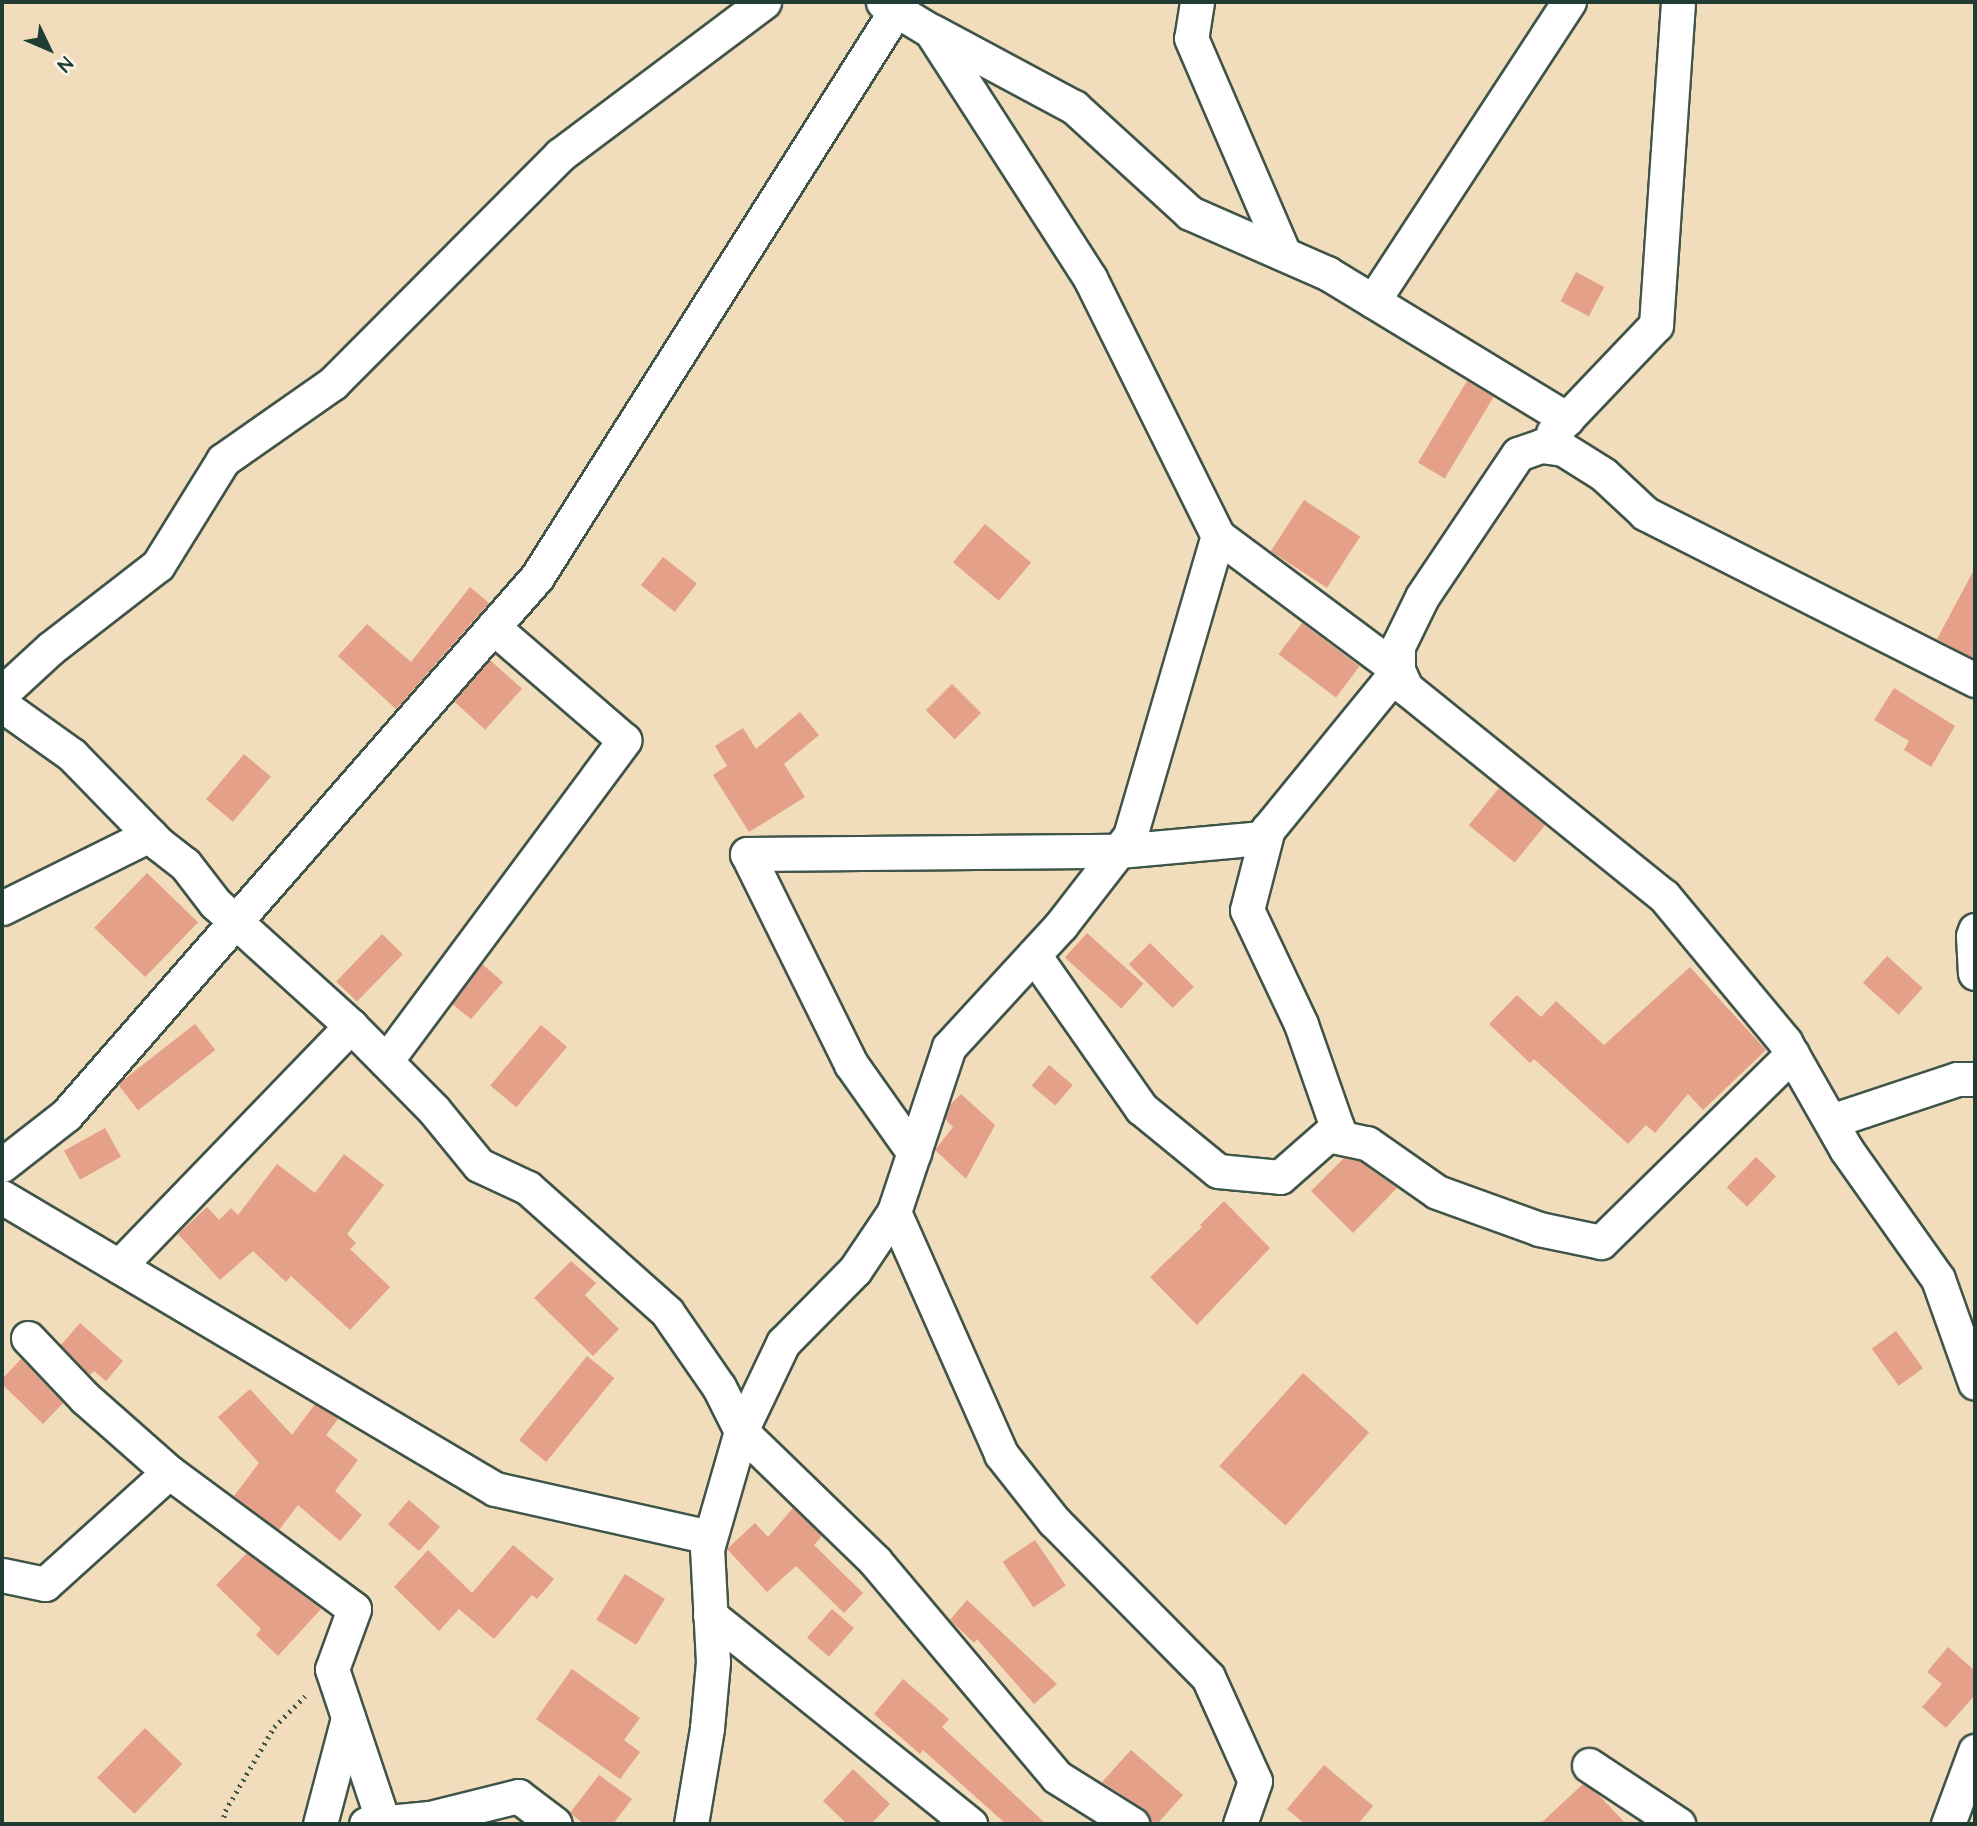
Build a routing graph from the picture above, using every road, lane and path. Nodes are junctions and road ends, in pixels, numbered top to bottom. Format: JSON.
{"nodes":[{"id":1,"x":764,"y":2,"type":"edge"},
{"id":2,"x":1197,"y":2,"type":"edge"},
{"id":3,"x":1569,"y":2,"type":"edge"},
{"id":4,"x":1678,"y":2,"type":"edge"},
{"id":5,"x":893,"y":4,"type":"edge"},
{"id":6,"x":931,"y":31,"type":"junction"},
{"id":7,"x":1284,"y":254,"type":"junction"},
{"id":8,"x":1373,"y":301,"type":"junction"},
{"id":9,"x":1567,"y":419,"type":"junction"},
{"id":10,"x":1541,"y":446,"type":"junction"},
{"id":11,"x":1218,"y":536,"type":"junction"},
{"id":12,"x":493,"y":627,"type":"junction"},
{"id":13,"x":1398,"y":670,"type":"junction"},
{"id":14,"x":1975,"y":680,"type":"edge"},
{"id":15,"x":2,"y":693,"type":"edge"},
{"id":16,"x":2,"y":705,"type":"edge"},
{"id":17,"x":1268,"y":829,"type":"junction"},
{"id":18,"x":150,"y":835,"type":"junction"},
{"id":19,"x":1119,"y":851,"type":"junction"},
{"id":20,"x":2,"y":908,"type":"edge"},
{"id":21,"x":235,"y":922,"type":"junction"},
{"id":22,"x":1975,"y":930,"type":"edge"},
{"id":23,"x":1034,"y":955,"type":"junction"},
{"id":24,"x":1975,"y":974,"type":"edge"},
{"id":25,"x":351,"y":1026,"type":"junction"},
{"id":26,"x":1792,"y":1054,"type":"junction"},
{"id":27,"x":386,"y":1061,"type":"junction"},
{"id":28,"x":1975,"y":1079,"type":"edge"},
{"id":29,"x":1831,"y":1121,"type":"junction"},
{"id":30,"x":1328,"y":1135,"type":"junction"},
{"id":31,"x":914,"y":1153,"type":"junction"},
{"id":32,"x":2,"y":1165,"type":"edge"},
{"id":33,"x":2,"y":1196,"type":"edge"},
{"id":34,"x":894,"y":1212,"type":"junction"},
{"id":35,"x":119,"y":1266,"type":"junction"},
{"id":36,"x":28,"y":1338,"type":"dead end"},
{"id":37,"x":1975,"y":1383,"type":"edge"},
{"id":38,"x":741,"y":1431,"type":"junction"},
{"id":39,"x":169,"y":1472,"type":"junction"},
{"id":40,"x":710,"y":1537,"type":"junction"},
{"id":41,"x":2,"y":1575,"type":"edge"},
{"id":42,"x":710,"y":1615,"type":"junction"},
{"id":43,"x":332,"y":1669,"type":"junction"},
{"id":44,"x":348,"y":1718,"type":"junction"},
{"id":45,"x":1975,"y":1751,"type":"edge"},
{"id":46,"x":1589,"y":1765,"type":"dead end"},
{"id":47,"x":222,"y":1824,"type":"edge"},
{"id":48,"x":320,"y":1824,"type":"edge"},
{"id":49,"x":378,"y":1824,"type":"edge"},
{"id":50,"x":555,"y":1824,"type":"edge"},
{"id":51,"x":691,"y":1824,"type":"edge"},
{"id":52,"x":970,"y":1824,"type":"edge"},
{"id":53,"x":1132,"y":1824,"type":"edge"},
{"id":54,"x":1240,"y":1824,"type":"edge"},
{"id":55,"x":1678,"y":1824,"type":"edge"},
{"id":56,"x":1948,"y":1824,"type":"edge"}],
"edges":[{"from":1,"to":15,"type":"street"},
{"from":2,"to":7,"type":"street"},
{"from":3,"to":8,"type":"street"},
{"from":4,"to":9,"type":"street"},
{"from":5,"to":6,"type":"street"},
{"from":5,"to":12,"type":"street"},
{"from":6,"to":7,"type":"street"},
{"from":6,"to":11,"type":"street"},
{"from":7,"to":8,"type":"street"},
{"from":8,"to":9,"type":"street"},
{"from":9,"to":10,"type":"street"},
{"from":10,"to":13,"type":"street"},
{"from":10,"to":14,"type":"street"},
{"from":11,"to":13,"type":"street"},
{"from":11,"to":19,"type":"street"},
{"from":12,"to":21,"type":"street"},
{"from":12,"to":27,"type":"street"},
{"from":13,"to":17,"type":"street"},
{"from":13,"to":26,"type":"street"},
{"from":16,"to":18,"type":"street"},
{"from":17,"to":19,"type":"street"},
{"from":17,"to":30,"type":"street"},
{"from":18,"to":20,"type":"street"},
{"from":18,"to":21,"type":"street"},
{"from":19,"to":23,"type":"street"},
{"from":19,"to":31,"type":"street"},
{"from":21,"to":25,"type":"street"},
{"from":21,"to":32,"type":"street"},
{"from":22,"to":24,"type":"street"},
{"from":23,"to":30,"type":"street"},
{"from":23,"to":31,"type":"street"},
{"from":25,"to":27,"type":"street"},
{"from":25,"to":35,"type":"street"},
{"from":26,"to":29,"type":"street"},
{"from":26,"to":30,"type":"street"},
{"from":27,"to":38,"type":"street"},
{"from":28,"to":29,"type":"street"},
{"from":29,"to":37,"type":"street"},
{"from":31,"to":34,"type":"street"},
{"from":33,"to":35,"type":"street"},
{"from":34,"to":38,"type":"street"},
{"from":34,"to":54,"type":"street"},
{"from":35,"to":40,"type":"street"},
{"from":36,"to":39,"type":"street"},
{"from":38,"to":40,"type":"street"},
{"from":38,"to":53,"type":"street"},
{"from":39,"to":41,"type":"street"},
{"from":39,"to":43,"type":"street"},
{"from":40,"to":42,"type":"street"},
{"from":42,"to":51,"type":"street"},
{"from":42,"to":52,"type":"street"},
{"from":43,"to":44,"type":"street"},
{"from":43,"to":47,"type":"path"},
{"from":44,"to":48,"type":"street"},
{"from":44,"to":49,"type":"street"},
{"from":45,"to":56,"type":"street"},
{"from":46,"to":55,"type":"street"},
{"from":49,"to":50,"type":"street"}]}
